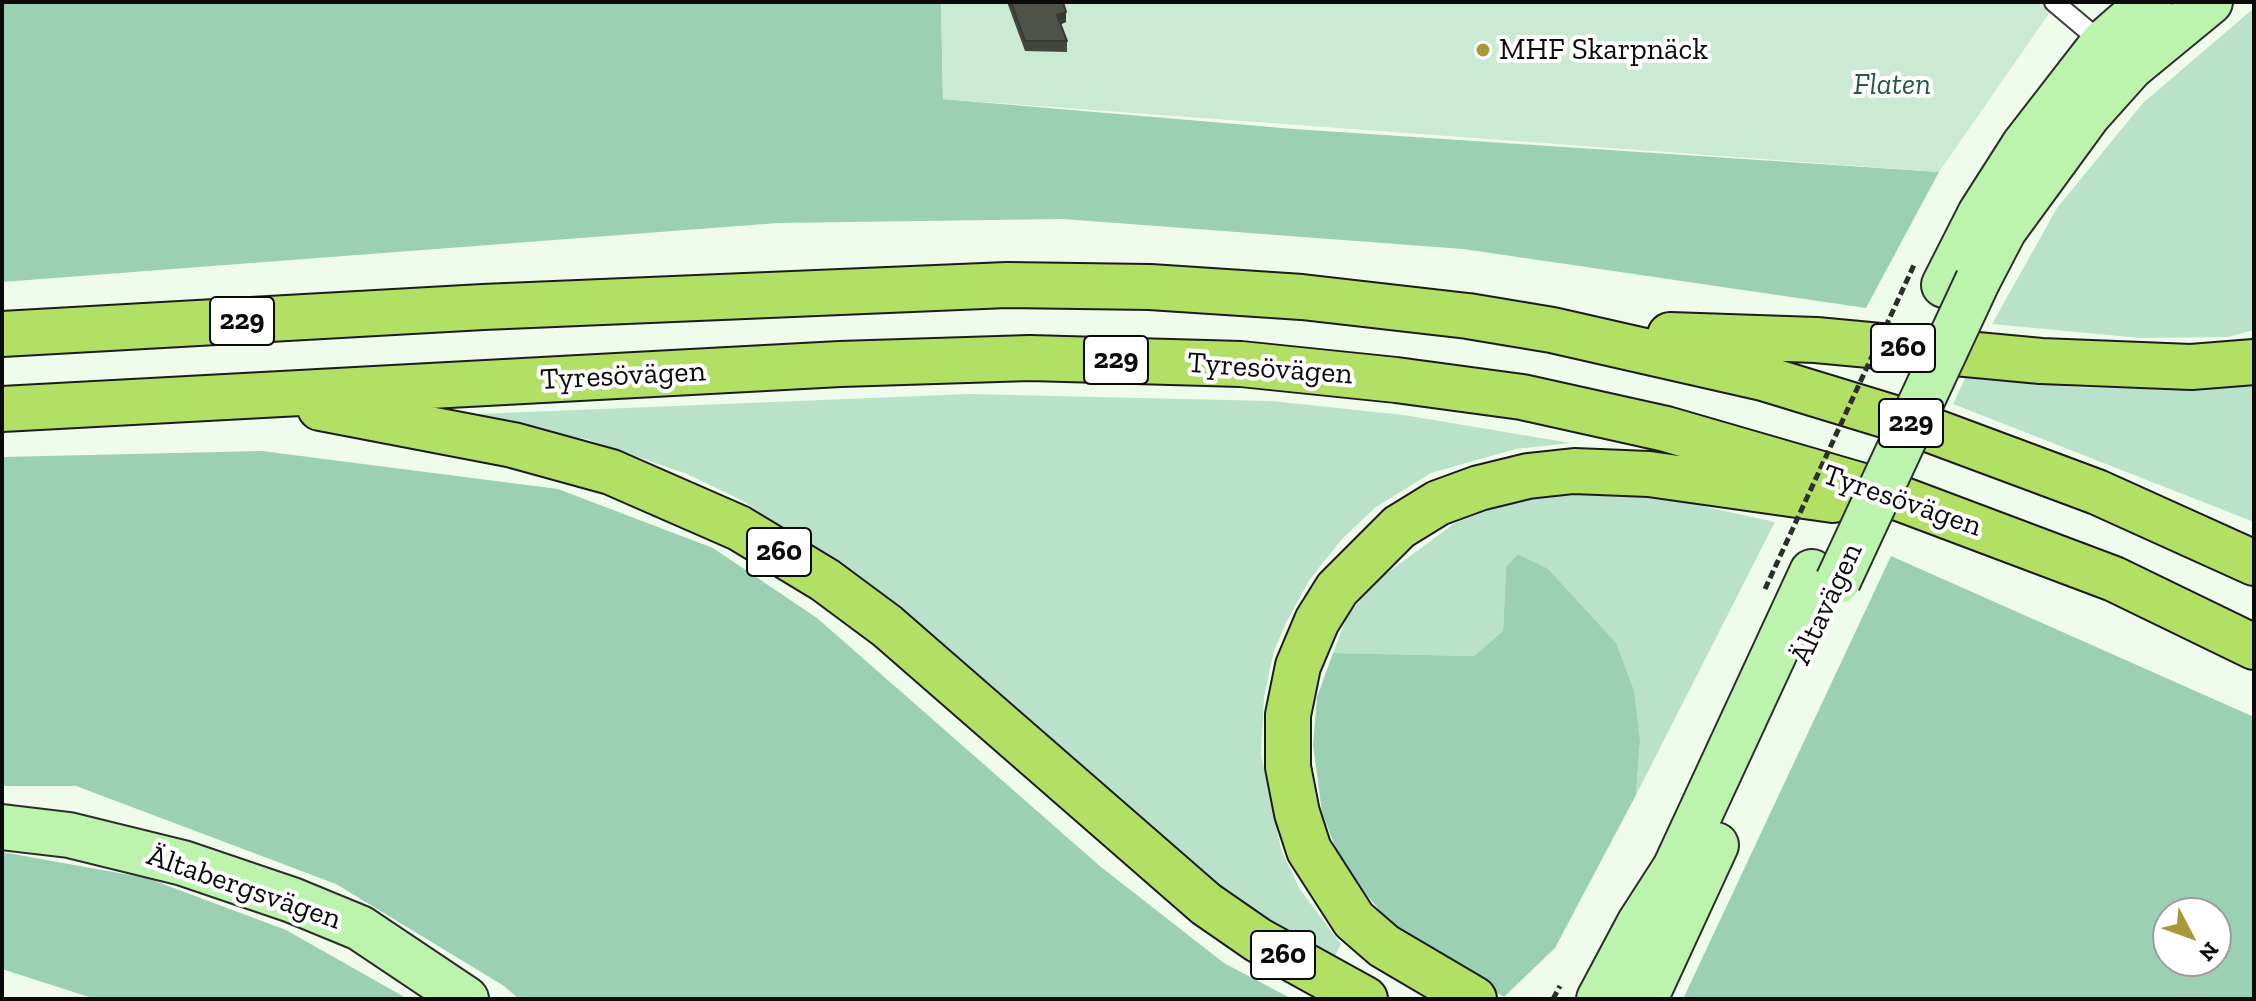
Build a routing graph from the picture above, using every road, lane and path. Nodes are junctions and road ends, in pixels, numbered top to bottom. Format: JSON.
{"nodes":[{"id":1,"x":2054,"y":2,"type":"edge"},
{"id":2,"x":2150,"y":2,"type":"edge"},
{"id":3,"x":2210,"y":2,"type":"edge"},
{"id":4,"x":2117,"y":55,"type":"junction"},
{"id":5,"x":1945,"y":277,"type":"junction"},
{"id":6,"x":1552,"y":330,"type":"junction"},
{"id":7,"x":2,"y":334,"type":"edge"},
{"id":8,"x":2254,"y":362,"type":"edge"},
{"id":9,"x":251,"y":395,"type":"junction"},
{"id":10,"x":2,"y":409,"type":"edge"},
{"id":11,"x":1963,"y":520,"type":"junction"},
{"id":12,"x":2254,"y":563,"type":"edge"},
{"id":13,"x":1825,"y":576,"type":"junction"},
{"id":14,"x":1765,"y":589,"type":"dead end"},
{"id":15,"x":2254,"y":647,"type":"edge"},
{"id":16,"x":2,"y":827,"type":"edge"},
{"id":17,"x":466,"y":999,"type":"edge"},
{"id":18,"x":1365,"y":999,"type":"edge"},
{"id":19,"x":1474,"y":999,"type":"edge"},
{"id":20,"x":1599,"y":999,"type":"edge"},
{"id":21,"x":1645,"y":999,"type":"edge"}],
"edges":[{"from":1,"to":4,"type":"lane"},
{"from":2,"to":4,"type":"main road","name":"Ältavägen","number":"260"},
{"from":3,"to":4,"type":"main road","name":"Ältavägen","number":"260"},
{"from":4,"to":5,"type":"main road","name":"Ältavägen","number":"260"},
{"from":5,"to":13,"type":"main road","name":"Ältavägen","number":"260","bridge":true},
{"from":5,"to":14,"type":"path","bridge":true},
{"from":6,"to":7,"type":"highway","number":"229"},
{"from":6,"to":8,"type":"highway","number":"260"},
{"from":6,"to":12,"type":"highway","number":"229"},
{"from":9,"to":10,"type":"highway","name":"Tyresövägen","number":"229"},
{"from":9,"to":11,"type":"highway","name":"Tyresövägen","number":"229"},
{"from":9,"to":18,"type":"highway","number":"260"},
{"from":11,"to":15,"type":"highway","name":"Tyresövägen","number":"229"},
{"from":11,"to":19,"type":"highway"},
{"from":13,"to":20,"type":"main road","name":"Ältavägen","number":"260"},
{"from":13,"to":21,"type":"main road","name":"Ältavägen","number":"260"},
{"from":16,"to":17,"type":"main road","name":"Ältabergsvägen"}]}
